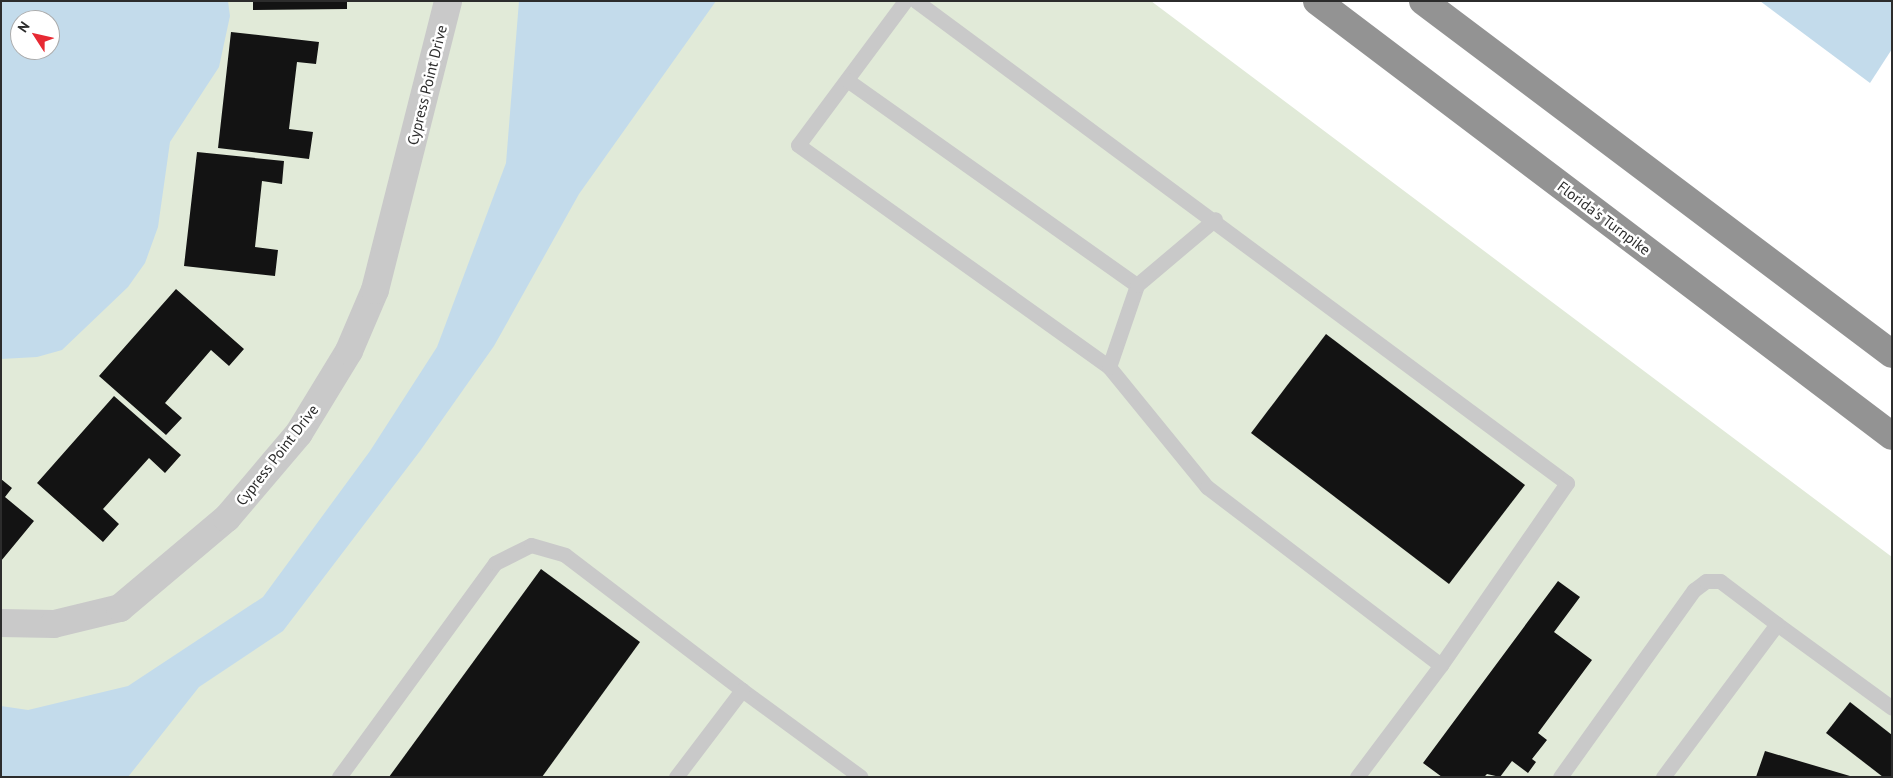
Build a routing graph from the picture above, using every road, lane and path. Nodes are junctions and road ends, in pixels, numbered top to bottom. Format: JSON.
{"nodes":[{"id":1,"x":448,"y":1,"type":"edge"},
{"id":2,"x":905,"y":1,"type":"edge"},
{"id":3,"x":916,"y":1,"type":"edge"},
{"id":4,"x":1317,"y":1,"type":"edge"},
{"id":5,"x":1423,"y":1,"type":"edge"},
{"id":6,"x":847,"y":80,"type":"junction"},
{"id":7,"x":1215,"y":219,"type":"junction"},
{"id":8,"x":1137,"y":285,"type":"junction"},
{"id":9,"x":1892,"y":354,"type":"edge"},
{"id":10,"x":1109,"y":367,"type":"junction"},
{"id":11,"x":1892,"y":436,"type":"edge"},
{"id":12,"x":1,"y":623,"type":"edge"},
{"id":13,"x":1777,"y":624,"type":"junction"},
{"id":14,"x":1440,"y":665,"type":"junction"},
{"id":15,"x":742,"y":690,"type":"junction"},
{"id":16,"x":1892,"y":708,"type":"edge"},
{"id":17,"x":339,"y":777,"type":"edge"},
{"id":18,"x":676,"y":777,"type":"edge"},
{"id":19,"x":861,"y":777,"type":"edge"},
{"id":20,"x":1357,"y":777,"type":"edge"},
{"id":21,"x":1560,"y":777,"type":"edge"},
{"id":22,"x":1663,"y":777,"type":"edge"}],
"edges":[{"from":1,"to":12,"type":"street","name":"Cypress Point Drive"},
{"from":2,"to":6,"type":"lane"},
{"from":3,"to":7,"type":"lane"},
{"from":4,"to":11,"type":"highway","name":"Florida's Turnpike"},
{"from":5,"to":9,"type":"highway"},
{"from":6,"to":8,"type":"lane"},
{"from":6,"to":10,"type":"lane"},
{"from":7,"to":8,"type":"lane"},
{"from":7,"to":14,"type":"lane"},
{"from":8,"to":10,"type":"lane"},
{"from":10,"to":14,"type":"lane"},
{"from":13,"to":16,"type":"lane"},
{"from":13,"to":21,"type":"lane"},
{"from":13,"to":22,"type":"lane"},
{"from":14,"to":20,"type":"lane"},
{"from":15,"to":17,"type":"lane"},
{"from":15,"to":18,"type":"lane"},
{"from":15,"to":19,"type":"lane"}]}
